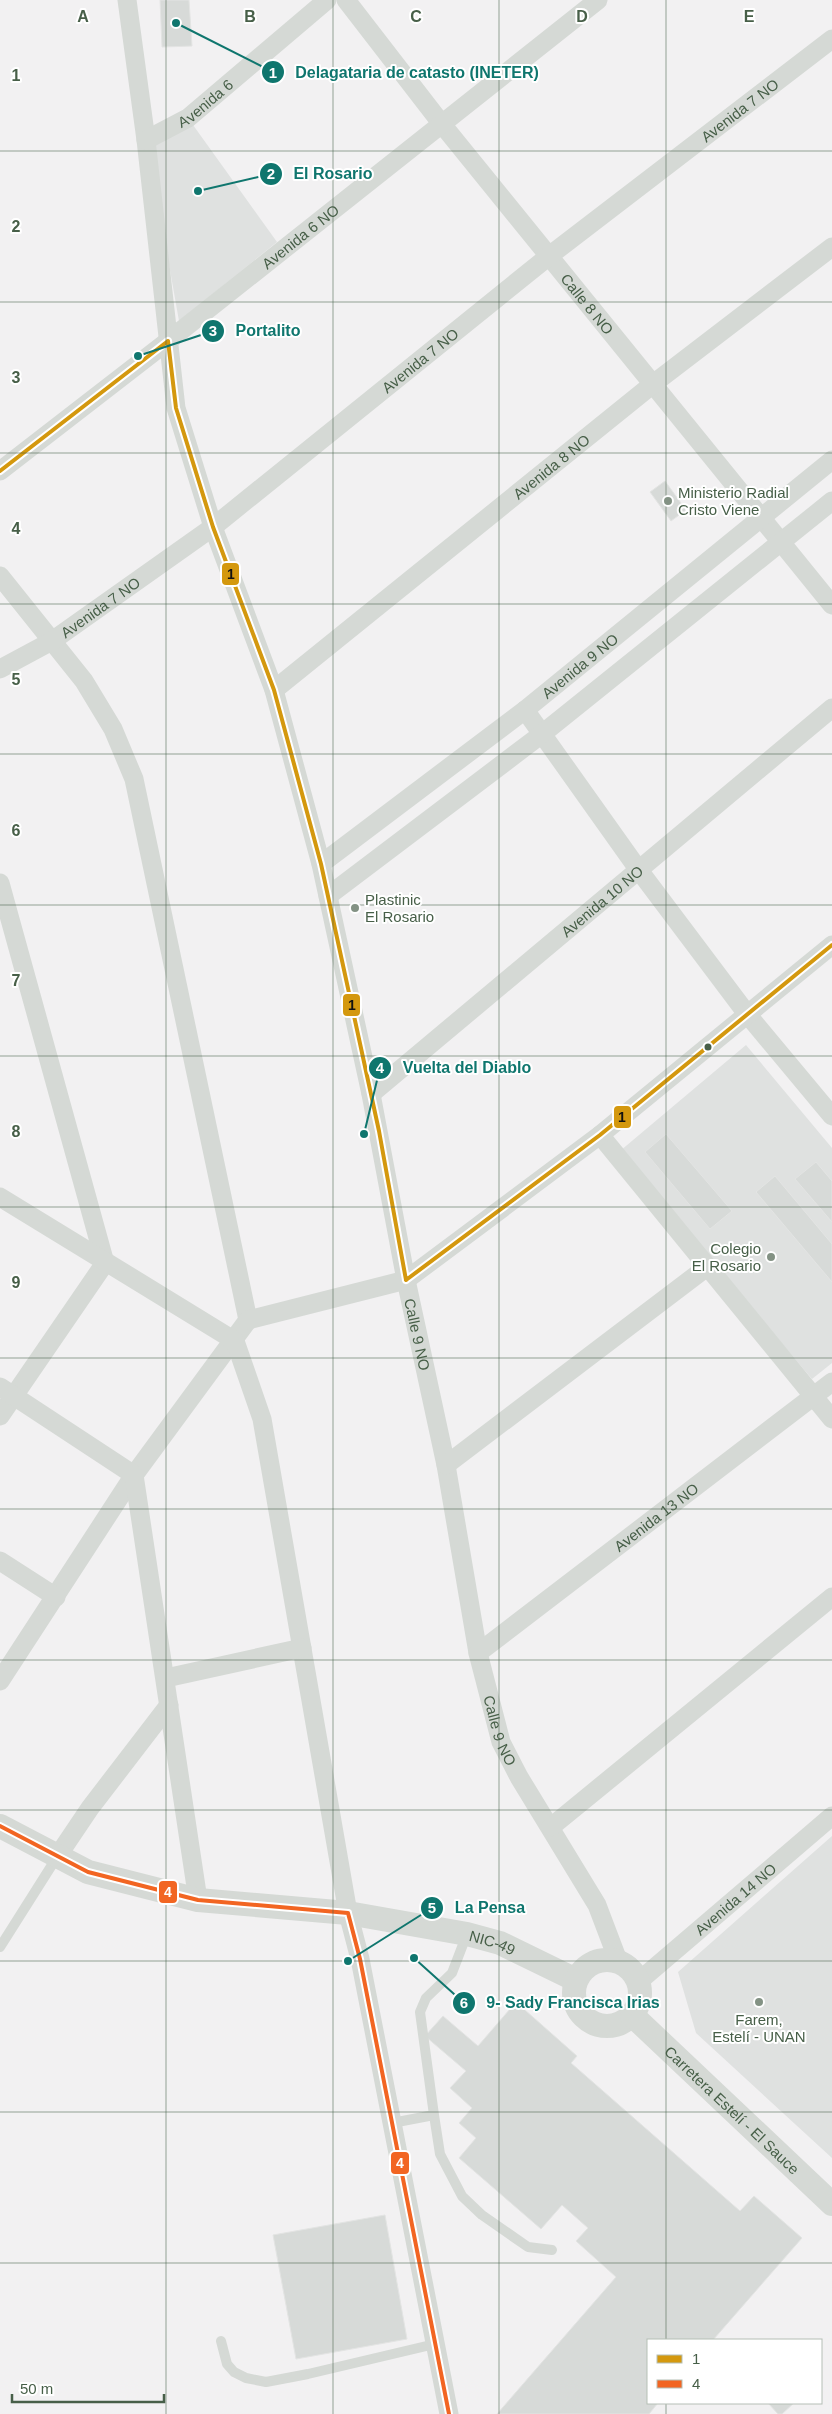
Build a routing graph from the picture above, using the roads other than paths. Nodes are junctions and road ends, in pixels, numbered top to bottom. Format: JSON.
{"nodes":[{"id":1,"x":127,"y":0,"type":"edge"},
{"id":2,"x":327,"y":0,"type":"edge"},
{"id":3,"x":346,"y":0,"type":"edge"},
{"id":4,"x":598,"y":0,"type":"edge"},
{"id":5,"x":832,"y":39,"type":"edge"},
{"id":6,"x":441,"y":123,"type":"junction"},
{"id":7,"x":146,"y":140,"type":"junction"},
{"id":8,"x":832,"y":247,"type":"edge"},
{"id":9,"x":549,"y":256,"type":"junction"},
{"id":10,"x":168,"y":341,"type":"junction"},
{"id":11,"x":653,"y":384,"type":"junction"},
{"id":12,"x":832,"y":460,"type":"edge"},
{"id":13,"x":0,"y":470,"type":"edge"},
{"id":14,"x":832,"y":501,"type":"edge"},
{"id":15,"x":762,"y":518,"type":"junction"},
{"id":16,"x":213,"y":527,"type":"junction"},
{"id":17,"x":781,"y":542,"type":"junction"},
{"id":18,"x":0,"y":576,"type":"edge"},
{"id":19,"x":832,"y":605,"type":"edge"},
{"id":20,"x":52,"y":641,"type":"junction"},
{"id":21,"x":0,"y":669,"type":"edge"},
{"id":22,"x":274,"y":690,"type":"junction"},
{"id":23,"x":832,"y":708,"type":"edge"},
{"id":24,"x":525,"y":710,"type":"junction"},
{"id":25,"x":542,"y":734,"type":"junction"},
{"id":26,"x":321,"y":864,"type":"junction"},
{"id":27,"x":638,"y":869,"type":"junction"},
{"id":28,"x":0,"y":883,"type":"edge"},
{"id":29,"x":328,"y":896,"type":"junction"},
{"id":30,"x":832,"y":946,"type":"edge"},
{"id":31,"x":747,"y":1014,"type":"junction"},
{"id":32,"x":371,"y":1094,"type":"junction"},
{"id":33,"x":832,"y":1116,"type":"edge"},
{"id":34,"x":600,"y":1135,"type":"junction"},
{"id":35,"x":0,"y":1197,"type":"edge"},
{"id":36,"x":105,"y":1263,"type":"junction"},
{"id":37,"x":708,"y":1267,"type":"junction"},
{"id":38,"x":406,"y":1280,"type":"junction"},
{"id":39,"x":248,"y":1320,"type":"junction"},
{"id":40,"x":235,"y":1341,"type":"junction"},
{"id":41,"x":832,"y":1382,"type":"edge"},
{"id":42,"x":7,"y":1391,"type":"edge"},
{"id":43,"x":814,"y":1396,"type":"junction"},
{"id":44,"x":0,"y":1416,"type":"edge"},
{"id":45,"x":832,"y":1418,"type":"edge"},
{"id":46,"x":446,"y":1465,"type":"junction"},
{"id":47,"x":134,"y":1475,"type":"junction"},
{"id":48,"x":0,"y":1561,"type":"edge"},
{"id":49,"x":56,"y":1597,"type":"junction"},
{"id":50,"x":832,"y":1597,"type":"edge"},
{"id":51,"x":302,"y":1648,"type":"junction"},
{"id":52,"x":478,"y":1653,"type":"junction"},
{"id":53,"x":166,"y":1678,"type":"junction"},
{"id":54,"x":0,"y":1681,"type":"edge"},
{"id":55,"x":169,"y":1705,"type":"junction"},
{"id":56,"x":832,"y":1816,"type":"edge"},
{"id":57,"x":0,"y":1826,"type":"edge"},
{"id":58,"x":550,"y":1826,"type":"junction"},
{"id":59,"x":57,"y":1858,"type":"junction"},
{"id":60,"x":198,"y":1900,"type":"junction"},
{"id":61,"x":348,"y":1913,"type":"junction"},
{"id":62,"x":467,"y":1934,"type":"junction"},
{"id":63,"x":0,"y":1947,"type":"edge"},
{"id":64,"x":619,"y":1962,"type":"junction"},
{"id":65,"x":576,"y":1980,"type":"junction"},
{"id":66,"x":638,"y":1982,"type":"junction"},
{"id":67,"x":632,"y":2015,"type":"junction"},
{"id":68,"x":434,"y":2115,"type":"junction"},
{"id":69,"x":392,"y":2123,"type":"junction"},
{"id":70,"x":832,"y":2204,"type":"edge"},
{"id":71,"x":552,"y":2250,"type":"dead end"},
{"id":72,"x":221,"y":2341,"type":"dead end"},
{"id":73,"x":435,"y":2344,"type":"junction"},
{"id":74,"x":449,"y":2414,"type":"edge"}],
"edges":[{"from":1,"to":7,"type":"street","name":"Calle 9 NO"},
{"from":2,"to":7,"type":"street","name":"Avenida 6"},
{"from":3,"to":6,"type":"street","name":"Calle 8 NO"},
{"from":4,"to":6,"type":"street","name":"Avenida 6 NO"},
{"from":5,"to":9,"type":"street","name":"Avenida 7 NO"},
{"from":6,"to":9,"type":"street","name":"Calle 8 NO"},
{"from":6,"to":10,"type":"street","name":"Avenida 6 NO"},
{"from":7,"to":10,"type":"street","name":"Calle 9 NO"},
{"from":8,"to":11,"type":"street","name":"Avenida 8 NO"},
{"from":9,"to":11,"type":"street","name":"Calle 8 NO"},
{"from":9,"to":16,"type":"street","name":"Avenida 7 NO"},
{"from":10,"to":13,"type":"street"},
{"from":10,"to":16,"type":"street","name":"Calle 9 NO"},
{"from":11,"to":15,"type":"street","name":"Calle 8 NO"},
{"from":11,"to":22,"type":"street","name":"Avenida 8 NO"},
{"from":12,"to":15,"type":"street","name":"Avenida 9 NO"},
{"from":14,"to":17,"type":"street","name":"Avenida 9 NO"},
{"from":15,"to":17,"type":"street","name":"Calle 8 NO"},
{"from":15,"to":24,"type":"street","name":"Avenida 9 NO"},
{"from":16,"to":20,"type":"street","name":"Avenida 7 NO"},
{"from":16,"to":22,"type":"street","name":"Calle 9 NO"},
{"from":17,"to":19,"type":"street","name":"Calle 8 NO"},
{"from":17,"to":25,"type":"street","name":"Avenida 9 NO"},
{"from":18,"to":20,"type":"street"},
{"from":20,"to":21,"type":"street","name":"Avenida 7 NO"},
{"from":20,"to":39,"type":"street"},
{"from":22,"to":26,"type":"street","name":"Calle 9 NO"},
{"from":23,"to":27,"type":"street","name":"Avenida 10 NO"},
{"from":24,"to":25,"type":"street"},
{"from":24,"to":26,"type":"street","name":"Avenida 9 NO"},
{"from":25,"to":27,"type":"street"},
{"from":25,"to":29,"type":"street","name":"Avenida 9 NO"},
{"from":26,"to":29,"type":"street","name":"Calle 9 NO"},
{"from":27,"to":31,"type":"street"},
{"from":27,"to":32,"type":"street","name":"Avenida 10 NO"},
{"from":28,"to":36,"type":"street"},
{"from":29,"to":32,"type":"street","name":"Calle 9 NO"},
{"from":30,"to":31,"type":"street"},
{"from":31,"to":33,"type":"street"},
{"from":31,"to":34,"type":"street"},
{"from":32,"to":38,"type":"street","name":"Calle 9 NO"},
{"from":34,"to":37,"type":"street"},
{"from":34,"to":38,"type":"street"},
{"from":35,"to":36,"type":"street"},
{"from":36,"to":40,"type":"street"},
{"from":36,"to":42,"type":"street"},
{"from":37,"to":43,"type":"street"},
{"from":37,"to":46,"type":"street"},
{"from":38,"to":39,"type":"street"},
{"from":38,"to":46,"type":"street","name":"Calle 9 NO"},
{"from":39,"to":40,"type":"street"},
{"from":40,"to":47,"type":"street"},
{"from":40,"to":51,"type":"street"},
{"from":41,"to":43,"type":"street","name":"Avenida 13 NO"},
{"from":42,"to":44,"type":"street"},
{"from":42,"to":47,"type":"street"},
{"from":43,"to":45,"type":"street"},
{"from":43,"to":52,"type":"street","name":"Avenida 13 NO"},
{"from":46,"to":52,"type":"street","name":"Calle 9 NO"},
{"from":47,"to":49,"type":"street"},
{"from":47,"to":53,"type":"street"},
{"from":48,"to":49,"type":"street"},
{"from":49,"to":54,"type":"street"},
{"from":50,"to":58,"type":"street"},
{"from":51,"to":53,"type":"street"},
{"from":51,"to":61,"type":"street"},
{"from":52,"to":58,"type":"street","name":"Calle 9 NO"},
{"from":53,"to":55,"type":"street"},
{"from":55,"to":59,"type":"street"},
{"from":55,"to":60,"type":"street"},
{"from":56,"to":66,"type":"street","name":"Avenida 14 NO"},
{"from":57,"to":59,"type":"street","name":"NIC-49","number":"NIC-49"},
{"from":58,"to":64,"type":"street","name":"Calle 9 NO"},
{"from":59,"to":60,"type":"street","name":"NIC-49","number":"NIC-49"},
{"from":59,"to":63,"type":"lane"},
{"from":60,"to":61,"type":"street","name":"NIC-49","number":"NIC-49"},
{"from":61,"to":62,"type":"street","name":"NIC-49","number":"NIC-49"},
{"from":61,"to":69,"type":"street"},
{"from":62,"to":65,"type":"street","name":"NIC-49","number":"NIC-49"},
{"from":62,"to":68,"type":"lane"},
{"from":64,"to":65,"type":"street"},
{"from":64,"to":66,"type":"street"},
{"from":65,"to":67,"type":"street"},
{"from":66,"to":67,"type":"street"},
{"from":67,"to":70,"type":"street","name":"Carretera Estelí - El Sauce"},
{"from":68,"to":69,"type":"lane"},
{"from":68,"to":71,"type":"lane"},
{"from":69,"to":73,"type":"street"},
{"from":72,"to":73,"type":"lane"},
{"from":73,"to":74,"type":"street"}]}
